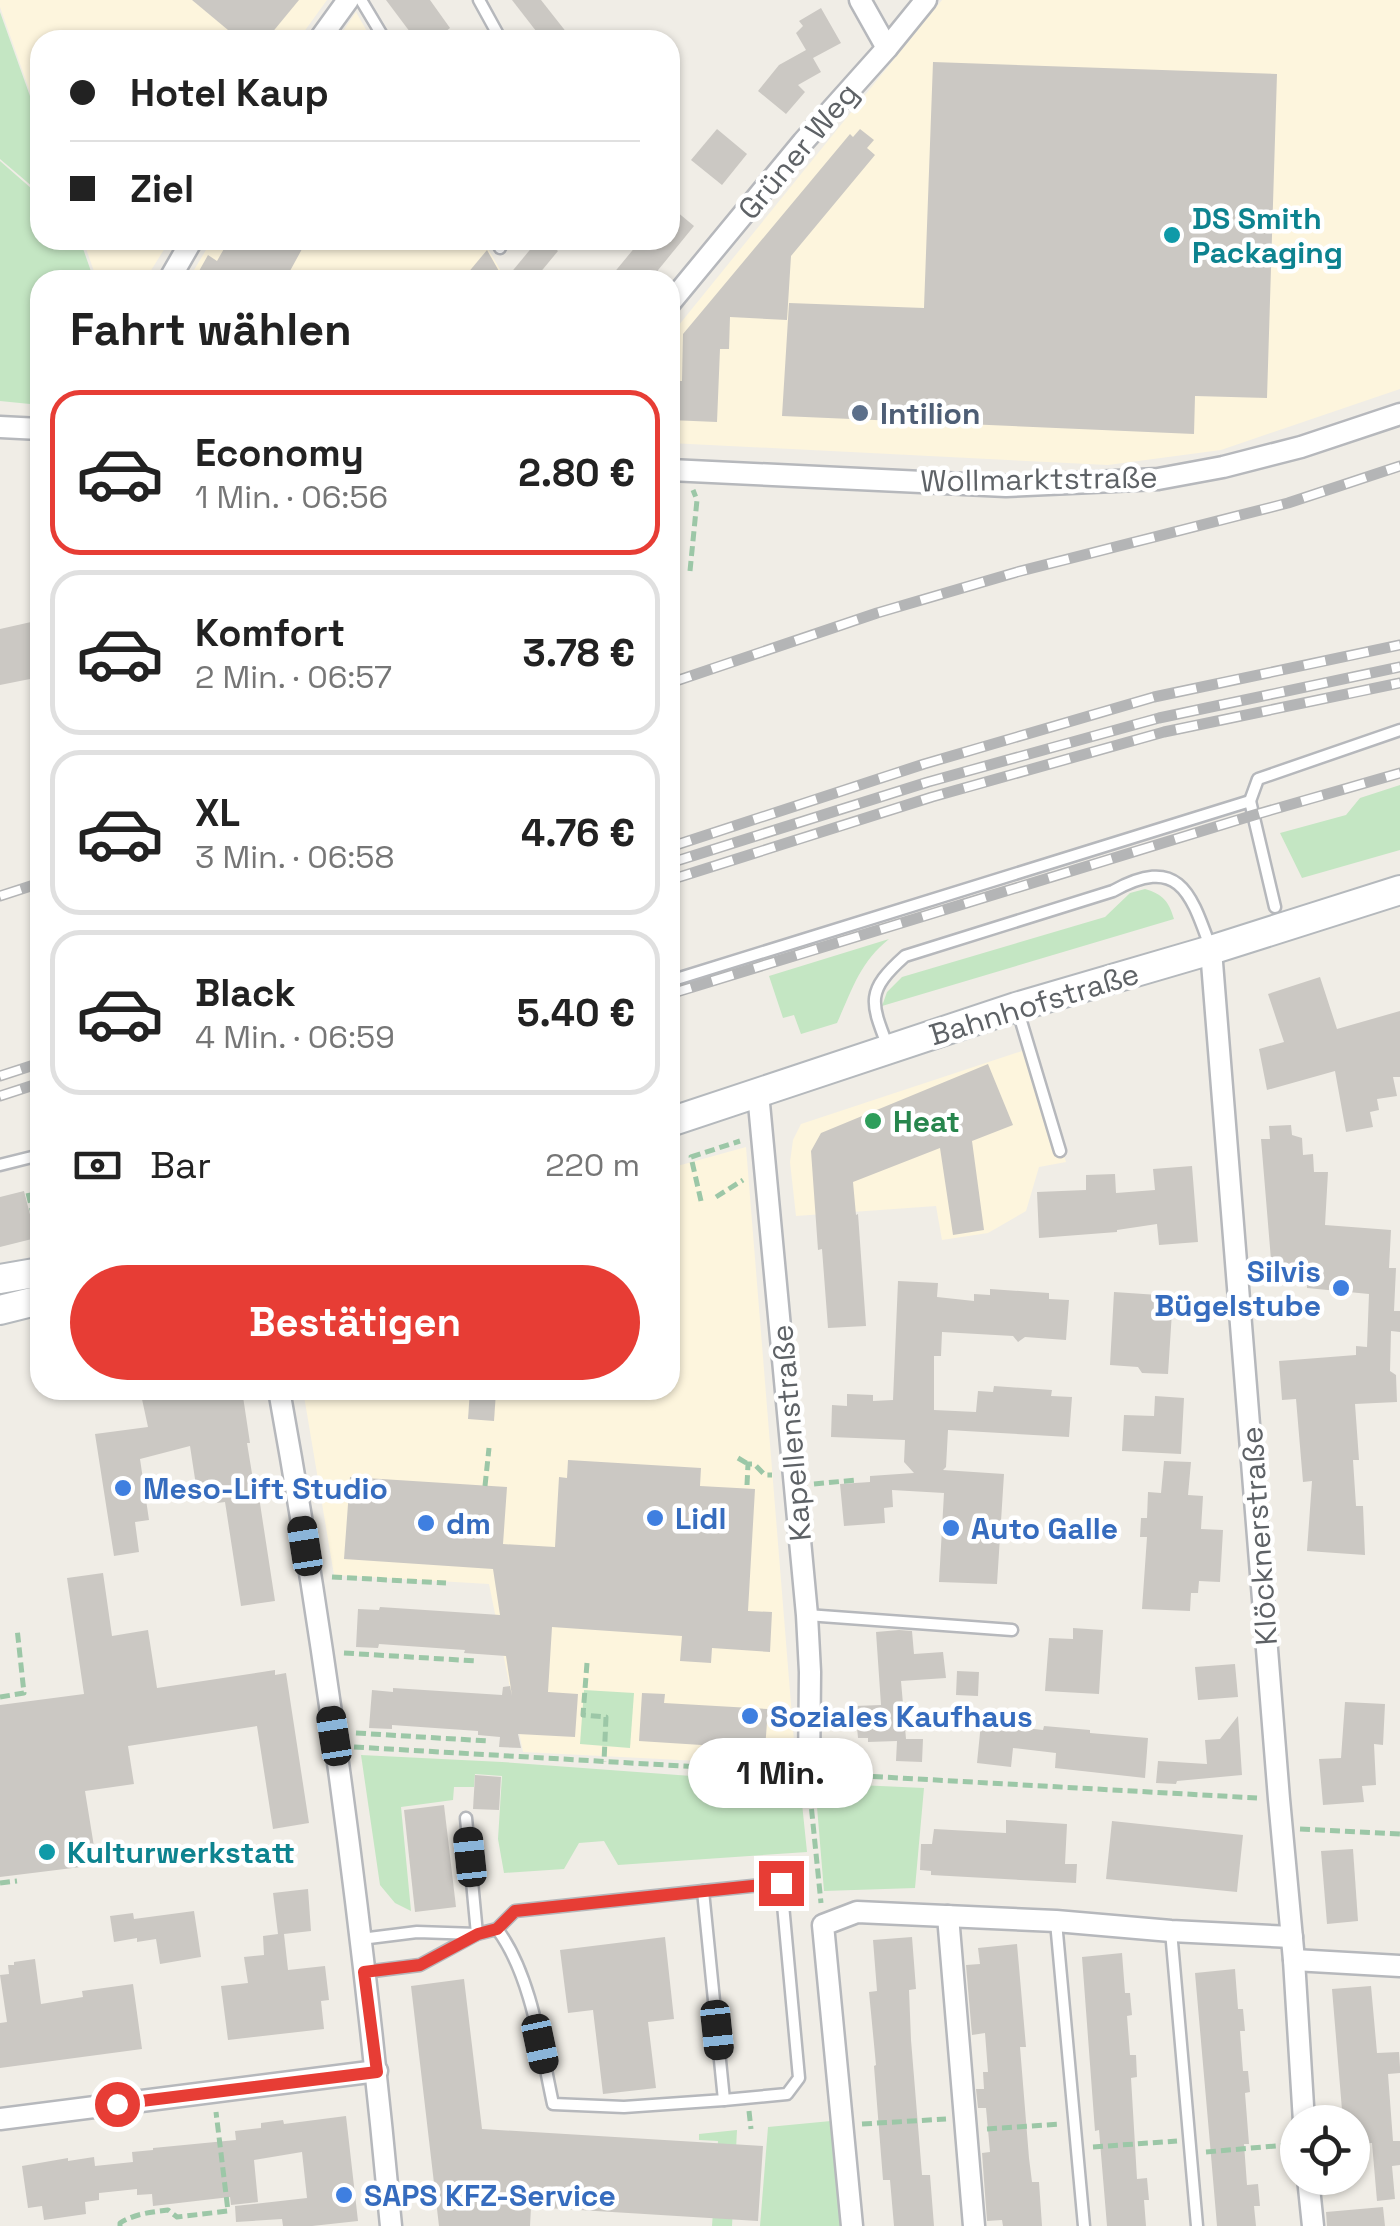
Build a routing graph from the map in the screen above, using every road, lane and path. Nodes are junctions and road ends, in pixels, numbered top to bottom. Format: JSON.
{"nodes":[{"id":1,"x":348,"y":0,"type":"edge"},
{"id":2,"x":361,"y":0,"type":"edge"},
{"id":3,"x":479,"y":0,"type":"edge"},
{"id":4,"x":860,"y":0,"type":"edge"},
{"id":5,"x":926,"y":0,"type":"edge"},
{"id":6,"x":326,"y":30,"type":"edge"},
{"id":7,"x":379,"y":30,"type":"edge"},
{"id":8,"x":496,"y":30,"type":"edge"},
{"id":9,"x":887,"y":48,"type":"junction"},
{"id":10,"x":680,"y":291,"type":"edge"},
{"id":11,"x":1400,"y":414,"type":"edge"},
{"id":12,"x":0,"y":426,"type":"edge"},
{"id":13,"x":30,"y":429,"type":"edge"},
{"id":14,"x":680,"y":470,"type":"edge"},
{"id":15,"x":693,"y":492,"type":"dead end"},
{"id":16,"x":690,"y":571,"type":"dead end"},
{"id":17,"x":1400,"y":730,"type":"edge"},
{"id":18,"x":1250,"y":801,"type":"junction"},
{"id":19,"x":1400,"y":890,"type":"edge"},
{"id":20,"x":1274,"y":907,"type":"dead end"},
{"id":21,"x":1211,"y":950,"type":"junction"},
{"id":22,"x":680,"y":978,"type":"edge"},
{"id":23,"x":1016,"y":1007,"type":"junction"},
{"id":24,"x":889,"y":1050,"type":"junction"},
{"id":25,"x":758,"y":1093,"type":"junction"},
{"id":26,"x":680,"y":1119,"type":"edge"},
{"id":27,"x":752,"y":1150,"type":"dead end"},
{"id":28,"x":1060,"y":1150,"type":"dead end"},
{"id":29,"x":30,"y":1158,"type":"edge"},
{"id":30,"x":0,"y":1165,"type":"edge"},
{"id":31,"x":742,"y":1181,"type":"dead end"},
{"id":32,"x":28,"y":1193,"type":"dead end"},
{"id":33,"x":716,"y":1197,"type":"dead end"},
{"id":34,"x":30,"y":1201,"type":"edge"},
{"id":35,"x":701,"y":1201,"type":"dead end"},
{"id":36,"x":30,"y":1274,"type":"edge"},
{"id":37,"x":0,"y":1279,"type":"edge"},
{"id":38,"x":30,"y":1302,"type":"edge"},
{"id":39,"x":0,"y":1310,"type":"edge"},
{"id":40,"x":281,"y":1400,"type":"edge"},
{"id":41,"x":489,"y":1448,"type":"dead end"},
{"id":42,"x":738,"y":1458,"type":"dead end"},
{"id":43,"x":748,"y":1464,"type":"junction"},
{"id":44,"x":796,"y":1480,"type":"junction"},
{"id":45,"x":856,"y":1480,"type":"dead end"},
{"id":46,"x":748,"y":1485,"type":"dead end"},
{"id":47,"x":485,"y":1486,"type":"dead end"},
{"id":48,"x":309,"y":1576,"type":"junction"},
{"id":49,"x":446,"y":1583,"type":"dead end"},
{"id":50,"x":808,"y":1615,"type":"junction"},
{"id":51,"x":18,"y":1628,"type":"dead end"},
{"id":52,"x":1012,"y":1630,"type":"dead end"},
{"id":53,"x":321,"y":1656,"type":"junction"},
{"id":54,"x":476,"y":1661,"type":"dead end"},
{"id":55,"x":587,"y":1664,"type":"dead end"},
{"id":56,"x":0,"y":1697,"type":"edge"},
{"id":57,"x":488,"y":1741,"type":"dead end"},
{"id":58,"x":335,"y":1743,"type":"junction"},
{"id":59,"x":604,"y":1762,"type":"junction"},
{"id":60,"x":835,"y":1774,"type":"dead end"},
{"id":61,"x":804,"y":1776,"type":"junction"},
{"id":62,"x":1279,"y":1799,"type":"junction"},
{"id":63,"x":466,"y":1818,"type":"dead end"},
{"id":64,"x":1282,"y":1828,"type":"junction"},
{"id":65,"x":1400,"y":1834,"type":"edge"},
{"id":66,"x":17,"y":1881,"type":"dead end"},
{"id":67,"x":0,"y":1883,"type":"edge"},
{"id":68,"x":703,"y":1891,"type":"junction"},
{"id":69,"x":948,"y":1916,"type":"junction"},
{"id":70,"x":1056,"y":1921,"type":"junction"},
{"id":71,"x":823,"y":1926,"type":"junction"},
{"id":72,"x":497,"y":1929,"type":"junction"},
{"id":73,"x":1171,"y":1932,"type":"junction"},
{"id":74,"x":478,"y":1934,"type":"junction"},
{"id":75,"x":1292,"y":1937,"type":"junction"},
{"id":76,"x":360,"y":1939,"type":"junction"},
{"id":77,"x":1294,"y":1960,"type":"junction"},
{"id":78,"x":1400,"y":1966,"type":"edge"},
{"id":79,"x":364,"y":1972,"type":"junction"},
{"id":80,"x":377,"y":2072,"type":"junction"},
{"id":81,"x":214,"y":2092,"type":"junction"},
{"id":82,"x":724,"y":2100,"type":"junction"},
{"id":83,"x":1303,"y":2105,"type":"edge"},
{"id":84,"x":0,"y":2118,"type":"edge"},
{"id":85,"x":964,"y":2124,"type":"junction"},
{"id":86,"x":1074,"y":2124,"type":"junction"},
{"id":87,"x":842,"y":2125,"type":"junction"},
{"id":88,"x":1190,"y":2140,"type":"junction"},
{"id":89,"x":1280,"y":2146,"type":"edge"},
{"id":90,"x":1076,"y":2148,"type":"junction"},
{"id":91,"x":1190,"y":2154,"type":"junction"},
{"id":92,"x":1310,"y":2195,"type":"edge"},
{"id":93,"x":120,"y":2226,"type":"edge"},
{"id":94,"x":391,"y":2226,"type":"edge"},
{"id":95,"x":852,"y":2226,"type":"edge"},
{"id":96,"x":974,"y":2226,"type":"edge"},
{"id":97,"x":1084,"y":2226,"type":"edge"},
{"id":98,"x":1196,"y":2226,"type":"edge"},
{"id":99,"x":1313,"y":2226,"type":"edge"}],
"edges":[{"from":1,"to":6,"type":"street"},
{"from":2,"to":7,"type":"lane"},
{"from":3,"to":8,"type":"lane"},
{"from":4,"to":9,"type":"street"},
{"from":5,"to":9,"type":"street","name":"Grüner Weg"},
{"from":9,"to":10,"type":"street","name":"Grüner Weg"},
{"from":11,"to":14,"type":"street","name":"Wollmarktstraße"},
{"from":12,"to":13,"type":"street"},
{"from":15,"to":16,"type":"path"},
{"from":17,"to":18,"type":"lane"},
{"from":18,"to":20,"type":"lane"},
{"from":18,"to":22,"type":"lane"},
{"from":19,"to":21,"type":"main road","name":"Bahnhofstraße"},
{"from":21,"to":23,"type":"main road","name":"Bahnhofstraße"},
{"from":21,"to":24,"type":"lane"},
{"from":21,"to":62,"type":"street","name":"Klöcknerstraße"},
{"from":23,"to":24,"type":"main road","name":"Bahnhofstraße"},
{"from":23,"to":28,"type":"lane"},
{"from":24,"to":25,"type":"main road","name":"Bahnhofstraße"},
{"from":25,"to":26,"type":"main road","name":"Bahnhofstraße"},
{"from":25,"to":44,"type":"street","name":"Kapellenstraße"},
{"from":27,"to":35,"type":"path"},
{"from":29,"to":30,"type":"lane"},
{"from":31,"to":33,"type":"path"},
{"from":32,"to":34,"type":"path"},
{"from":36,"to":37,"type":"main road"},
{"from":38,"to":39,"type":"main road"},
{"from":40,"to":48,"type":"street"},
{"from":41,"to":47,"type":"path"},
{"from":42,"to":43,"type":"path"},
{"from":43,"to":44,"type":"path"},
{"from":43,"to":46,"type":"path"},
{"from":44,"to":45,"type":"path"},
{"from":44,"to":50,"type":"street","name":"Kapellenstraße"},
{"from":48,"to":49,"type":"path"},
{"from":48,"to":53,"type":"street"},
{"from":50,"to":52,"type":"lane"},
{"from":50,"to":61,"type":"street","name":"Kapellenstraße"},
{"from":51,"to":56,"type":"path"},
{"from":53,"to":54,"type":"path"},
{"from":53,"to":58,"type":"street"},
{"from":55,"to":59,"type":"path"},
{"from":57,"to":58,"type":"path"},
{"from":58,"to":59,"type":"path"},
{"from":58,"to":76,"type":"street"},
{"from":59,"to":61,"type":"path"},
{"from":60,"to":62,"type":"path"},
{"from":61,"to":71,"type":"path"},
{"from":62,"to":64,"type":"street","name":"Klöcknerstraße"},
{"from":63,"to":74,"type":"lane"},
{"from":64,"to":65,"type":"path"},
{"from":64,"to":75,"type":"street","name":"Klöcknerstraße"},
{"from":66,"to":67,"type":"path"},
{"from":68,"to":72,"type":"lane"},
{"from":68,"to":82,"type":"lane"},
{"from":68,"to":82,"type":"lane"},
{"from":69,"to":70,"type":"street"},
{"from":69,"to":71,"type":"street"},
{"from":69,"to":85,"type":"street"},
{"from":70,"to":73,"type":"street"},
{"from":70,"to":86,"type":"lane"},
{"from":71,"to":87,"type":"street"},
{"from":72,"to":74,"type":"lane"},
{"from":72,"to":82,"type":"lane"},
{"from":73,"to":75,"type":"street"},
{"from":73,"to":88,"type":"lane"},
{"from":74,"to":76,"type":"lane"},
{"from":74,"to":79,"type":"lane"},
{"from":75,"to":77,"type":"street","name":"Klöcknerstraße"},
{"from":76,"to":79,"type":"street"},
{"from":77,"to":78,"type":"street"},
{"from":77,"to":83,"type":"street","name":"Klöcknerstraße"},
{"from":79,"to":80,"type":"street"},
{"from":80,"to":81,"type":"street"},
{"from":80,"to":94,"type":"street"},
{"from":81,"to":84,"type":"street"},
{"from":81,"to":93,"type":"path"},
{"from":85,"to":86,"type":"path"},
{"from":85,"to":87,"type":"path"},
{"from":85,"to":96,"type":"street"},
{"from":86,"to":90,"type":"lane"},
{"from":87,"to":95,"type":"street"},
{"from":88,"to":90,"type":"path"},
{"from":88,"to":91,"type":"lane"},
{"from":89,"to":91,"type":"path"},
{"from":90,"to":97,"type":"lane"},
{"from":91,"to":98,"type":"lane"},
{"from":92,"to":99,"type":"street"}]}
